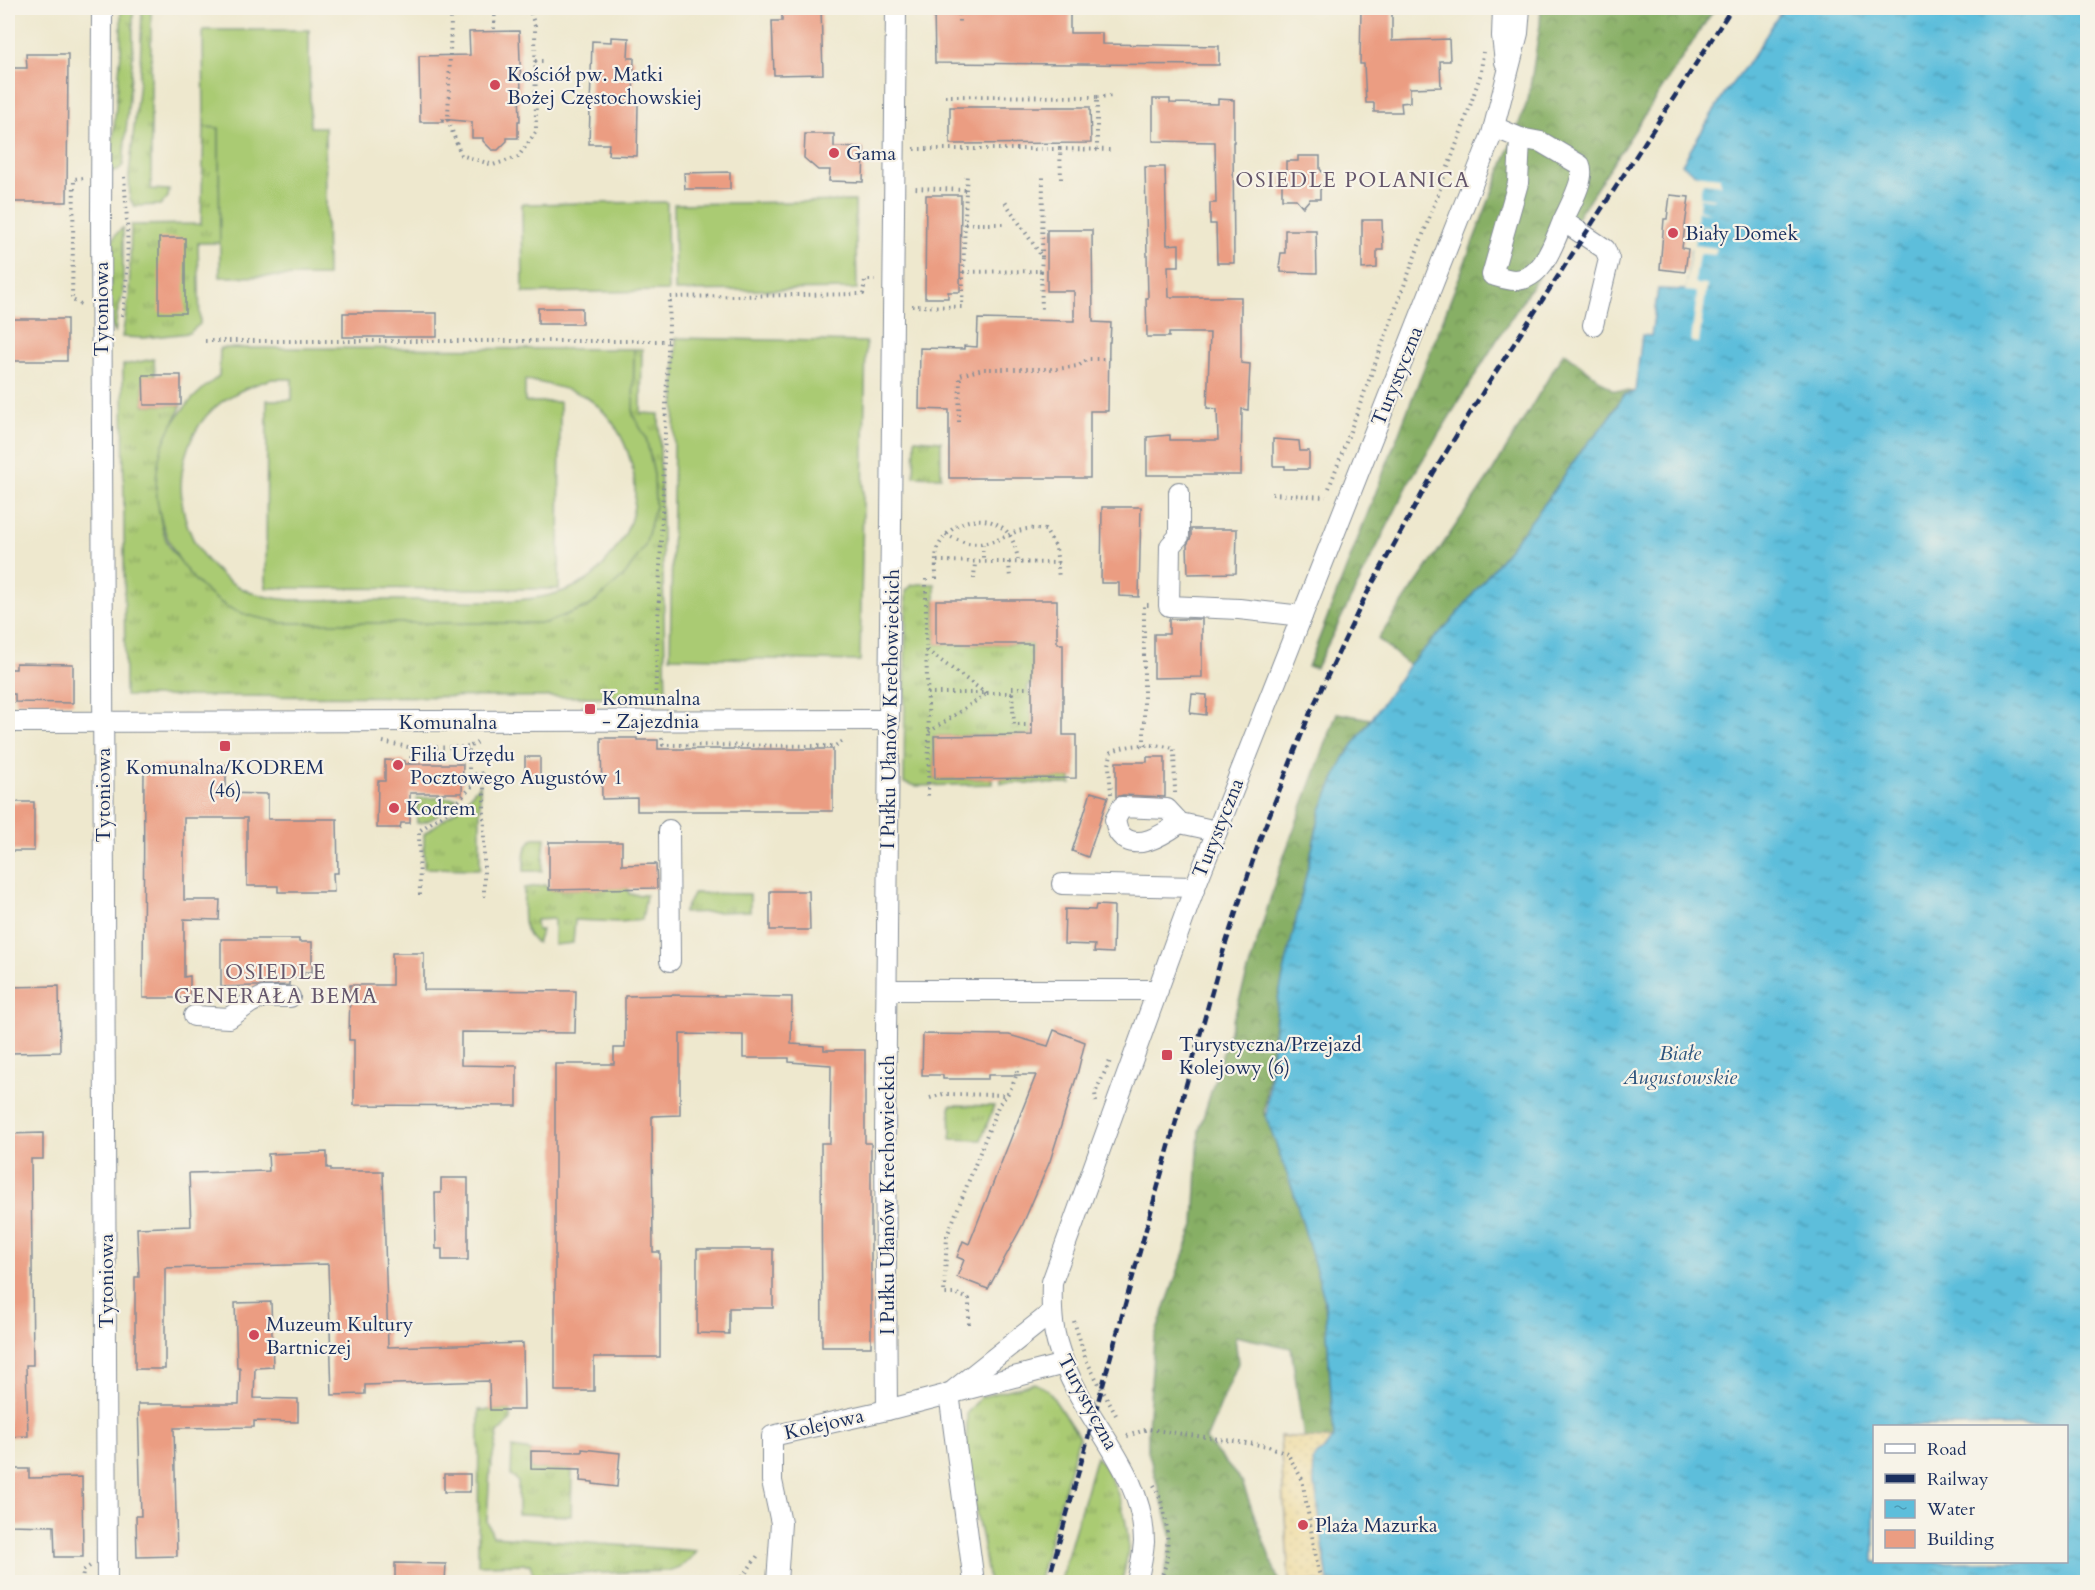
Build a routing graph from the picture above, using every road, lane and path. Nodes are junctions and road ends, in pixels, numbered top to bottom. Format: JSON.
{"nodes":[{"id":1,"x":102,"y":8,"type":"edge"},
{"id":2,"x":458,"y":8,"type":"edge"},
{"id":3,"x":495,"y":8,"type":"edge"},
{"id":4,"x":529,"y":8,"type":"edge"},
{"id":5,"x":896,"y":8,"type":"edge"},
{"id":6,"x":959,"y":8,"type":"edge"},
{"id":7,"x":1503,"y":8,"type":"edge"},
{"id":8,"x":1520,"y":8,"type":"edge"},
{"id":9,"x":959,"y":26,"type":"dead end"},
{"id":10,"x":494,"y":28,"type":"dead end"},
{"id":11,"x":1483,"y":51,"type":"dead end"},
{"id":12,"x":535,"y":61,"type":"junction"},
{"id":13,"x":546,"y":61,"type":"dead end"},
{"id":14,"x":1507,"y":76,"type":"junction"},
{"id":15,"x":945,"y":96,"type":"dead end"},
{"id":16,"x":1113,"y":96,"type":"dead end"},
{"id":17,"x":1098,"y":97,"type":"junction"},
{"id":18,"x":1494,"y":128,"type":"junction"},
{"id":19,"x":1520,"y":138,"type":"junction"},
{"id":20,"x":914,"y":148,"type":"dead end"},
{"id":21,"x":1060,"y":149,"type":"junction"},
{"id":22,"x":1097,"y":150,"type":"junction"},
{"id":23,"x":1113,"y":150,"type":"dead end"},
{"id":24,"x":967,"y":174,"type":"dead end"},
{"id":25,"x":124,"y":177,"type":"dead end"},
{"id":26,"x":1042,"y":177,"type":"dead end"},
{"id":27,"x":1061,"y":179,"type":"dead end"},
{"id":28,"x":913,"y":188,"type":"dead end"},
{"id":29,"x":966,"y":190,"type":"junction"},
{"id":30,"x":1004,"y":199,"type":"dead end"},
{"id":31,"x":1563,"y":221,"type":"junction"},
{"id":32,"x":1004,"y":224,"type":"dead end"},
{"id":33,"x":965,"y":225,"type":"junction"},
{"id":34,"x":1042,"y":257,"type":"junction"},
{"id":35,"x":877,"y":268,"type":"dead end"},
{"id":36,"x":1041,"y":271,"type":"junction"},
{"id":37,"x":963,"y":272,"type":"junction"},
{"id":38,"x":912,"y":306,"type":"dead end"},
{"id":39,"x":1042,"y":311,"type":"dead end"},
{"id":40,"x":121,"y":322,"type":"dead end"},
{"id":41,"x":1593,"y":325,"type":"dead end"},
{"id":42,"x":205,"y":341,"type":"dead end"},
{"id":43,"x":668,"y":341,"type":"junction"},
{"id":44,"x":1113,"y":359,"type":"dead end"},
{"id":45,"x":959,"y":423,"type":"dead end"},
{"id":46,"x":1179,"y":492,"type":"dead end"},
{"id":47,"x":1272,"y":494,"type":"dead end"},
{"id":48,"x":1326,"y":497,"type":"junction"},
{"id":49,"x":1322,"y":507,"type":"dead end"},
{"id":50,"x":946,"y":534,"type":"junction"},
{"id":51,"x":1009,"y":535,"type":"junction"},
{"id":52,"x":983,"y":544,"type":"junction"},
{"id":53,"x":937,"y":561,"type":"junction"},
{"id":54,"x":975,"y":562,"type":"junction"},
{"id":55,"x":983,"y":562,"type":"junction"},
{"id":56,"x":1010,"y":562,"type":"junction"},
{"id":57,"x":1018,"y":562,"type":"junction"},
{"id":58,"x":1059,"y":563,"type":"junction"},
{"id":59,"x":926,"y":579,"type":"dead end"},
{"id":60,"x":936,"y":579,"type":"dead end"},
{"id":61,"x":974,"y":579,"type":"dead end"},
{"id":62,"x":1010,"y":579,"type":"dead end"},
{"id":63,"x":1059,"y":579,"type":"dead end"},
{"id":64,"x":1169,"y":606,"type":"junction"},
{"id":65,"x":1302,"y":616,"type":"junction"},
{"id":66,"x":926,"y":650,"type":"junction"},
{"id":67,"x":1028,"y":688,"type":"dead end"},
{"id":68,"x":927,"y":693,"type":"junction"},
{"id":69,"x":1012,"y":693,"type":"junction"},
{"id":70,"x":987,"y":694,"type":"junction"},
{"id":71,"x":655,"y":697,"type":"dead end"},
{"id":72,"x":647,"y":705,"type":"dead end"},
{"id":73,"x":655,"y":705,"type":"dead end"},
{"id":74,"x":890,"y":720,"type":"junction"},
{"id":75,"x":8,"y":722,"type":"edge"},
{"id":76,"x":103,"y":723,"type":"junction"},
{"id":77,"x":1032,"y":725,"type":"dead end"},
{"id":78,"x":661,"y":733,"type":"dead end"},
{"id":79,"x":929,"y":733,"type":"junction"},
{"id":80,"x":851,"y":736,"type":"dead end"},
{"id":81,"x":1144,"y":746,"type":"junction"},
{"id":82,"x":412,"y":748,"type":"dead end"},
{"id":83,"x":410,"y":764,"type":"dead end"},
{"id":84,"x":483,"y":773,"type":"junction"},
{"id":85,"x":463,"y":776,"type":"dead end"},
{"id":86,"x":928,"y":798,"type":"dead end"},
{"id":87,"x":1122,"y":807,"type":"junction"},
{"id":88,"x":1179,"y":823,"type":"junction"},
{"id":89,"x":669,"y":830,"type":"dead end"},
{"id":90,"x":1217,"y":831,"type":"junction"},
{"id":91,"x":1062,"y":884,"type":"dead end"},
{"id":92,"x":1195,"y":888,"type":"junction"},
{"id":93,"x":420,"y":895,"type":"dead end"},
{"id":94,"x":484,"y":897,"type":"dead end"},
{"id":95,"x":670,"y":961,"type":"dead end"},
{"id":96,"x":887,"y":990,"type":"junction"},
{"id":97,"x":1158,"y":990,"type":"junction"},
{"id":98,"x":290,"y":998,"type":"dead end"},
{"id":99,"x":194,"y":1016,"type":"dead end"},
{"id":100,"x":1113,"y":1054,"type":"dead end"},
{"id":101,"x":1018,"y":1066,"type":"dead end"},
{"id":102,"x":1008,"y":1095,"type":"junction"},
{"id":103,"x":930,"y":1098,"type":"dead end"},
{"id":104,"x":1115,"y":1110,"type":"junction"},
{"id":105,"x":1051,"y":1313,"type":"junction"},
{"id":106,"x":1074,"y":1319,"type":"dead end"},
{"id":107,"x":969,"y":1324,"type":"dead end"},
{"id":108,"x":1086,"y":1360,"type":"dead end"},
{"id":109,"x":1064,"y":1365,"type":"junction"},
{"id":110,"x":949,"y":1393,"type":"junction"},
{"id":111,"x":887,"y":1410,"type":"junction"},
{"id":112,"x":1127,"y":1436,"type":"dead end"},
{"id":113,"x":107,"y":1582,"type":"edge"},
{"id":114,"x":777,"y":1582,"type":"edge"},
{"id":115,"x":974,"y":1582,"type":"edge"},
{"id":116,"x":1137,"y":1582,"type":"edge"},
{"id":117,"x":1322,"y":1582,"type":"edge"}],
"edges":[{"from":1,"to":76,"type":"street","name":"Tytoniowa"},
{"from":2,"to":12,"type":"path"},
{"from":3,"to":10,"type":"path"},
{"from":4,"to":12,"type":"path"},
{"from":5,"to":74,"type":"street","name":"I Pułku Ułanów Krechowieckich"},
{"from":6,"to":9,"type":"path"},
{"from":7,"to":14,"type":"street","name":"Turystyczna"},
{"from":8,"to":14,"type":"street","name":"Turystyczna"},
{"from":11,"to":48,"type":"path"},
{"from":12,"to":13,"type":"path"},
{"from":14,"to":18,"type":"street","name":"Turystyczna"},
{"from":15,"to":17,"type":"path"},
{"from":16,"to":17,"type":"path"},
{"from":17,"to":22,"type":"path"},
{"from":18,"to":19,"type":"street"},
{"from":18,"to":65,"type":"street","name":"Turystyczna"},
{"from":19,"to":31,"type":"street"},
{"from":19,"to":31,"type":"street"},
{"from":20,"to":21,"type":"path"},
{"from":21,"to":22,"type":"path"},
{"from":21,"to":27,"type":"path"},
{"from":22,"to":23,"type":"path"},
{"from":24,"to":29,"type":"path"},
{"from":25,"to":40,"type":"path"},
{"from":26,"to":34,"type":"path"},
{"from":28,"to":29,"type":"path"},
{"from":29,"to":33,"type":"path"},
{"from":30,"to":34,"type":"path"},
{"from":31,"to":41,"type":"street"},
{"from":32,"to":33,"type":"path"},
{"from":33,"to":37,"type":"path"},
{"from":34,"to":36,"type":"path"},
{"from":35,"to":43,"type":"path"},
{"from":36,"to":37,"type":"path"},
{"from":36,"to":39,"type":"path"},
{"from":37,"to":38,"type":"path"},
{"from":42,"to":43,"type":"path"},
{"from":43,"to":71,"type":"path"},
{"from":44,"to":45,"type":"path"},
{"from":46,"to":64,"type":"street"},
{"from":47,"to":48,"type":"path"},
{"from":48,"to":49,"type":"path"},
{"from":50,"to":51,"type":"path"},
{"from":50,"to":52,"type":"path"},
{"from":50,"to":53,"type":"path"},
{"from":51,"to":52,"type":"path"},
{"from":51,"to":57,"type":"path"},
{"from":51,"to":58,"type":"path"},
{"from":52,"to":55,"type":"path"},
{"from":53,"to":54,"type":"path"},
{"from":53,"to":60,"type":"path"},
{"from":54,"to":55,"type":"path"},
{"from":54,"to":61,"type":"path"},
{"from":55,"to":56,"type":"path"},
{"from":56,"to":57,"type":"path"},
{"from":56,"to":62,"type":"path"},
{"from":57,"to":58,"type":"path"},
{"from":58,"to":63,"type":"path"},
{"from":59,"to":66,"type":"path"},
{"from":64,"to":65,"type":"street"},
{"from":64,"to":81,"type":"path"},
{"from":65,"to":90,"type":"street","name":"Turystyczna"},
{"from":66,"to":68,"type":"path"},
{"from":66,"to":70,"type":"path"},
{"from":67,"to":69,"type":"path"},
{"from":68,"to":70,"type":"path"},
{"from":68,"to":79,"type":"path"},
{"from":69,"to":70,"type":"path"},
{"from":69,"to":77,"type":"path"},
{"from":70,"to":79,"type":"path"},
{"from":72,"to":73,"type":"path"},
{"from":74,"to":76,"type":"street","name":"Komunalna"},
{"from":74,"to":96,"type":"street","name":"I Pułku Ułanów Krechowieckich"},
{"from":75,"to":76,"type":"street","name":"Komunalna"},
{"from":76,"to":113,"type":"street","name":"Tytoniowa"},
{"from":78,"to":80,"type":"path"},
{"from":79,"to":86,"type":"path"},
{"from":81,"to":87,"type":"path"},
{"from":81,"to":88,"type":"path"},
{"from":82,"to":83,"type":"path"},
{"from":84,"to":85,"type":"path"},
{"from":84,"to":93,"type":"path"},
{"from":84,"to":94,"type":"path"},
{"from":87,"to":88,"type":"street"},
{"from":87,"to":88,"type":"street"},
{"from":88,"to":90,"type":"street"},
{"from":89,"to":95,"type":"street"},
{"from":90,"to":92,"type":"street","name":"Turystyczna"},
{"from":91,"to":92,"type":"street"},
{"from":92,"to":97,"type":"street","name":"Turystyczna"},
{"from":96,"to":97,"type":"street"},
{"from":96,"to":111,"type":"street","name":"I Pułku Ułanów Krechowieckich"},
{"from":97,"to":104,"type":"street","name":"Turystyczna"},
{"from":98,"to":99,"type":"street"},
{"from":100,"to":104,"type":"path"},
{"from":101,"to":102,"type":"path"},
{"from":102,"to":103,"type":"path"},
{"from":102,"to":107,"type":"path"},
{"from":104,"to":105,"type":"street","name":"Turystyczna"},
{"from":105,"to":109,"type":"street","name":"Turystyczna"},
{"from":105,"to":110,"type":"street","name":"Kolejowa"},
{"from":106,"to":108,"type":"path"},
{"from":109,"to":110,"type":"street","name":"Kolejowa"},
{"from":109,"to":116,"type":"street","name":"Turystyczna"},
{"from":110,"to":111,"type":"street","name":"Kolejowa"},
{"from":110,"to":115,"type":"street"},
{"from":111,"to":114,"type":"street","name":"Kolejowa"},
{"from":112,"to":117,"type":"path"}]}
